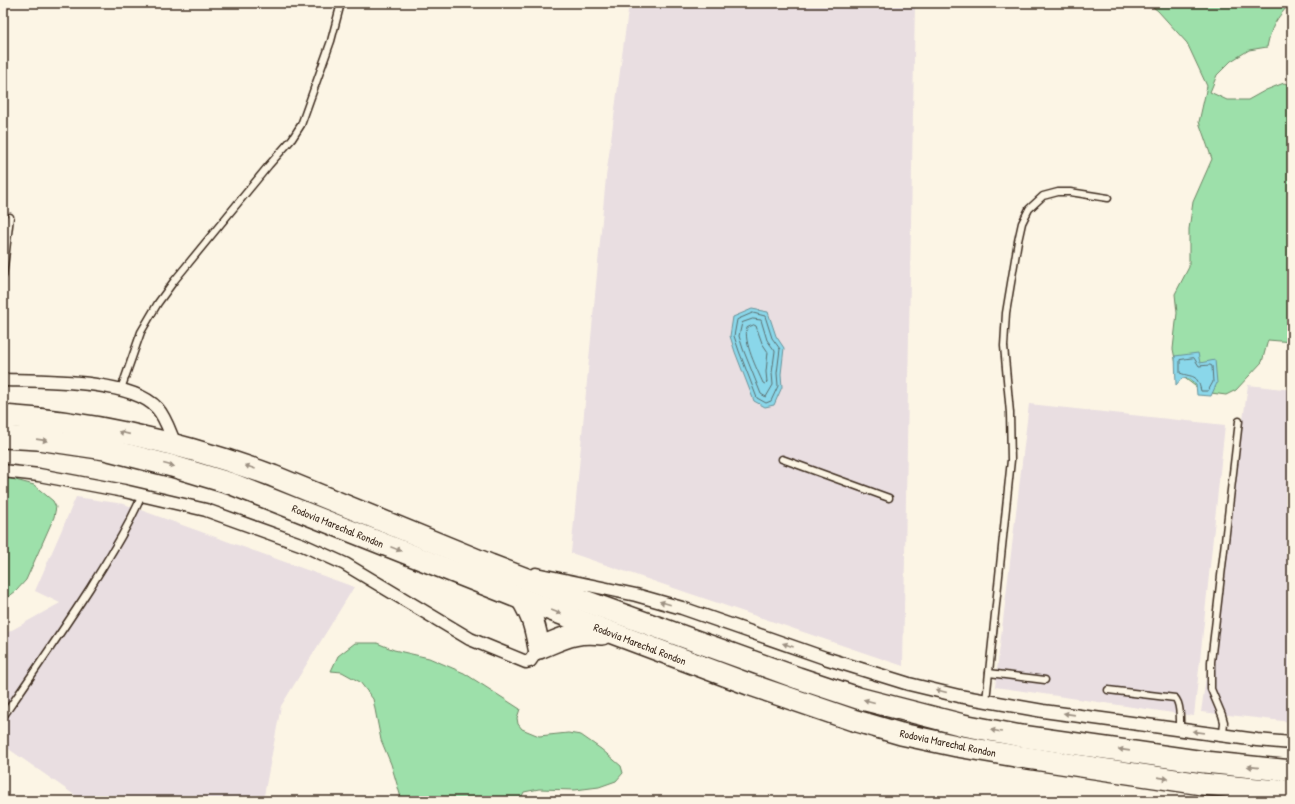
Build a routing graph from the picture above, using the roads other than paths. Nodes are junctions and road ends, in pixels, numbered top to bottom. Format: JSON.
{"nodes":[{"id":1,"x":341,"y":3,"type":"edge"},
{"id":2,"x":1108,"y":198,"type":"dead end"},
{"id":3,"x":10,"y":217,"type":"dead end"},
{"id":4,"x":3,"y":276,"type":"edge"},
{"id":5,"x":3,"y":380,"type":"edge"},
{"id":6,"x":121,"y":389,"type":"junction"},
{"id":7,"x":3,"y":416,"type":"edge"},
{"id":8,"x":1239,"y":422,"type":"dead end"},
{"id":9,"x":3,"y":437,"type":"edge"},
{"id":10,"x":175,"y":444,"type":"junction"},
{"id":11,"x":782,"y":459,"type":"dead end"},
{"id":12,"x":3,"y":471,"type":"edge"},
{"id":13,"x":142,"y":495,"type":"junction"},
{"id":14,"x":889,"y":498,"type":"dead end"},
{"id":15,"x":490,"y":565,"type":"junction"},
{"id":16,"x":522,"y":599,"type":"junction"},
{"id":17,"x":617,"y":635,"type":"junction"},
{"id":18,"x":539,"y":648,"type":"junction"},
{"id":19,"x":989,"y":672,"type":"junction"},
{"id":20,"x":1045,"y":680,"type":"dead end"},
{"id":21,"x":1108,"y":690,"type":"dead end"},
{"id":22,"x":986,"y":700,"type":"junction"},
{"id":23,"x":5,"y":714,"type":"dead end"},
{"id":24,"x":1180,"y":729,"type":"junction"},
{"id":25,"x":1223,"y":735,"type":"junction"},
{"id":26,"x":1292,"y":743,"type":"edge"},
{"id":27,"x":1292,"y":771,"type":"edge"},
{"id":28,"x":1292,"y":792,"type":"edge"}],
"edges":[{"from":1,"to":6,"type":"lane"},
{"from":2,"to":19,"type":"lane"},
{"from":3,"to":4,"type":"lane"},
{"from":5,"to":6,"type":"street"},
{"from":6,"to":10,"type":"street"},
{"from":10,"to":7,"type":"highway","name":"Rodovia Marechal Rondon","one_way":true},
{"from":8,"to":25,"type":"lane"},
{"from":9,"to":16,"type":"highway","name":"Rodovia Marechal Rondon","one_way":true},
{"from":15,"to":10,"type":"highway","name":"Rodovia Marechal Rondon","one_way":true},
{"from":11,"to":14,"type":"lane"},
{"from":12,"to":13,"type":"street"},
{"from":13,"to":18,"type":"street"},
{"from":13,"to":23,"type":"lane"},
{"from":22,"to":15,"type":"street","one_way":true},
{"from":27,"to":15,"type":"highway","name":"Rodovia Marechal Rondon","one_way":true},
{"from":16,"to":17,"type":"highway","name":"Rodovia Marechal Rondon","one_way":true},
{"from":16,"to":18,"type":"highway"},
{"from":17,"to":18,"type":"highway"},
{"from":17,"to":28,"type":"highway","name":"Rodovia Marechal Rondon","one_way":true},
{"from":19,"to":20,"type":"lane"},
{"from":19,"to":22,"type":"lane"},
{"from":21,"to":24,"type":"lane"},
{"from":24,"to":22,"type":"street","one_way":true},
{"from":25,"to":24,"type":"street","one_way":true},
{"from":25,"to":26,"type":"street"}]}
